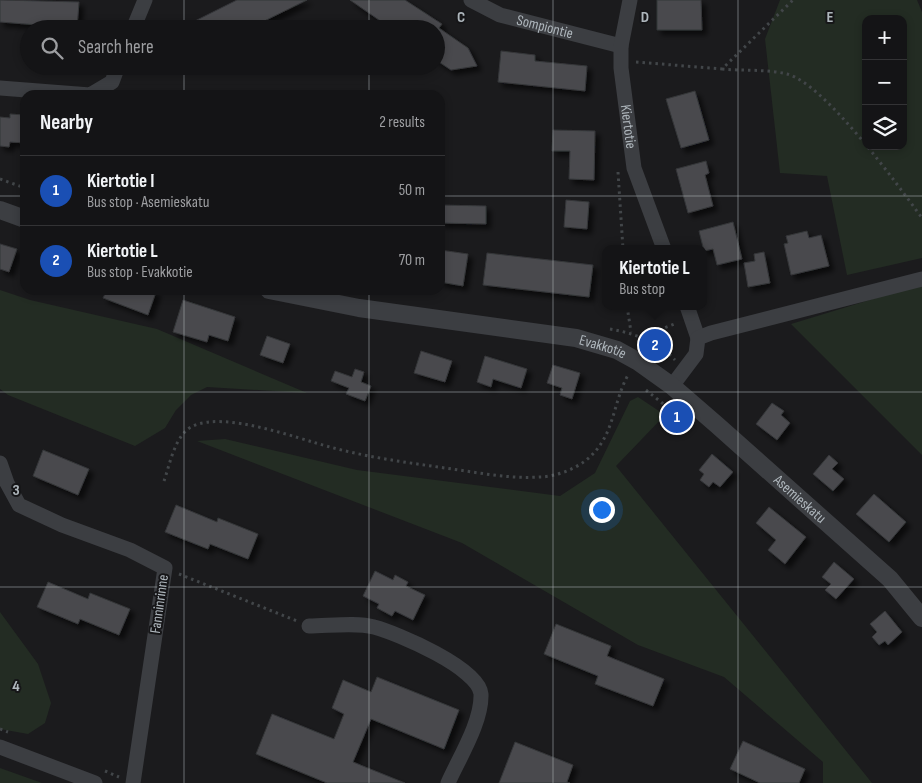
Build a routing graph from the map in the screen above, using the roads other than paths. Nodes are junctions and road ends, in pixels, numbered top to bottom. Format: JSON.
{"nodes":[{"id":1,"x":145,"y":0,"type":"edge"},
{"id":2,"x":471,"y":0,"type":"edge"},
{"id":3,"x":630,"y":0,"type":"edge"},
{"id":4,"x":137,"y":20,"type":"edge"},
{"id":5,"x":621,"y":53,"type":"junction"},
{"id":6,"x":115,"y":75,"type":"edge"},
{"id":7,"x":0,"y":88,"type":"edge"},
{"id":8,"x":26,"y":90,"type":"edge"},
{"id":9,"x":98,"y":90,"type":"edge"},
{"id":10,"x":0,"y":210,"type":"edge"},
{"id":11,"x":20,"y":217,"type":"edge"},
{"id":12,"x":663,"y":245,"type":"edge"},
{"id":13,"x":922,"y":279,"type":"edge"},
{"id":14,"x":294,"y":295,"type":"edge"},
{"id":15,"x":689,"y":312,"type":"edge"},
{"id":16,"x":698,"y":338,"type":"junction"},
{"id":17,"x":672,"y":386,"type":"junction"},
{"id":18,"x":0,"y":463,"type":"edge"},
{"id":19,"x":922,"y":618,"type":"edge"},
{"id":20,"x":309,"y":626,"type":"road end"},
{"id":21,"x":0,"y":747,"type":"edge"},
{"id":22,"x":95,"y":783,"type":"edge"},
{"id":23,"x":133,"y":783,"type":"edge"},
{"id":24,"x":448,"y":783,"type":"edge"}],
"edges":[{"from":1,"to":4,"type":"street"},
{"from":2,"to":5,"type":"street","name":"Sompiontie"},
{"from":3,"to":5,"type":"street","name":"Kiertotie"},
{"from":5,"to":12,"type":"street","name":"Kiertotie"},
{"from":6,"to":9,"type":"street"},
{"from":7,"to":8,"type":"street"},
{"from":10,"to":11,"type":"street"},
{"from":13,"to":16,"type":"street"},
{"from":14,"to":17,"type":"street","name":"Evakkotie"},
{"from":15,"to":16,"type":"street"},
{"from":16,"to":17,"type":"street"},
{"from":17,"to":19,"type":"street","name":"Asemieskatu"},
{"from":18,"to":23,"type":"street","name":"Fanninrinne"},
{"from":20,"to":24,"type":"street"},
{"from":21,"to":22,"type":"street"}]}
